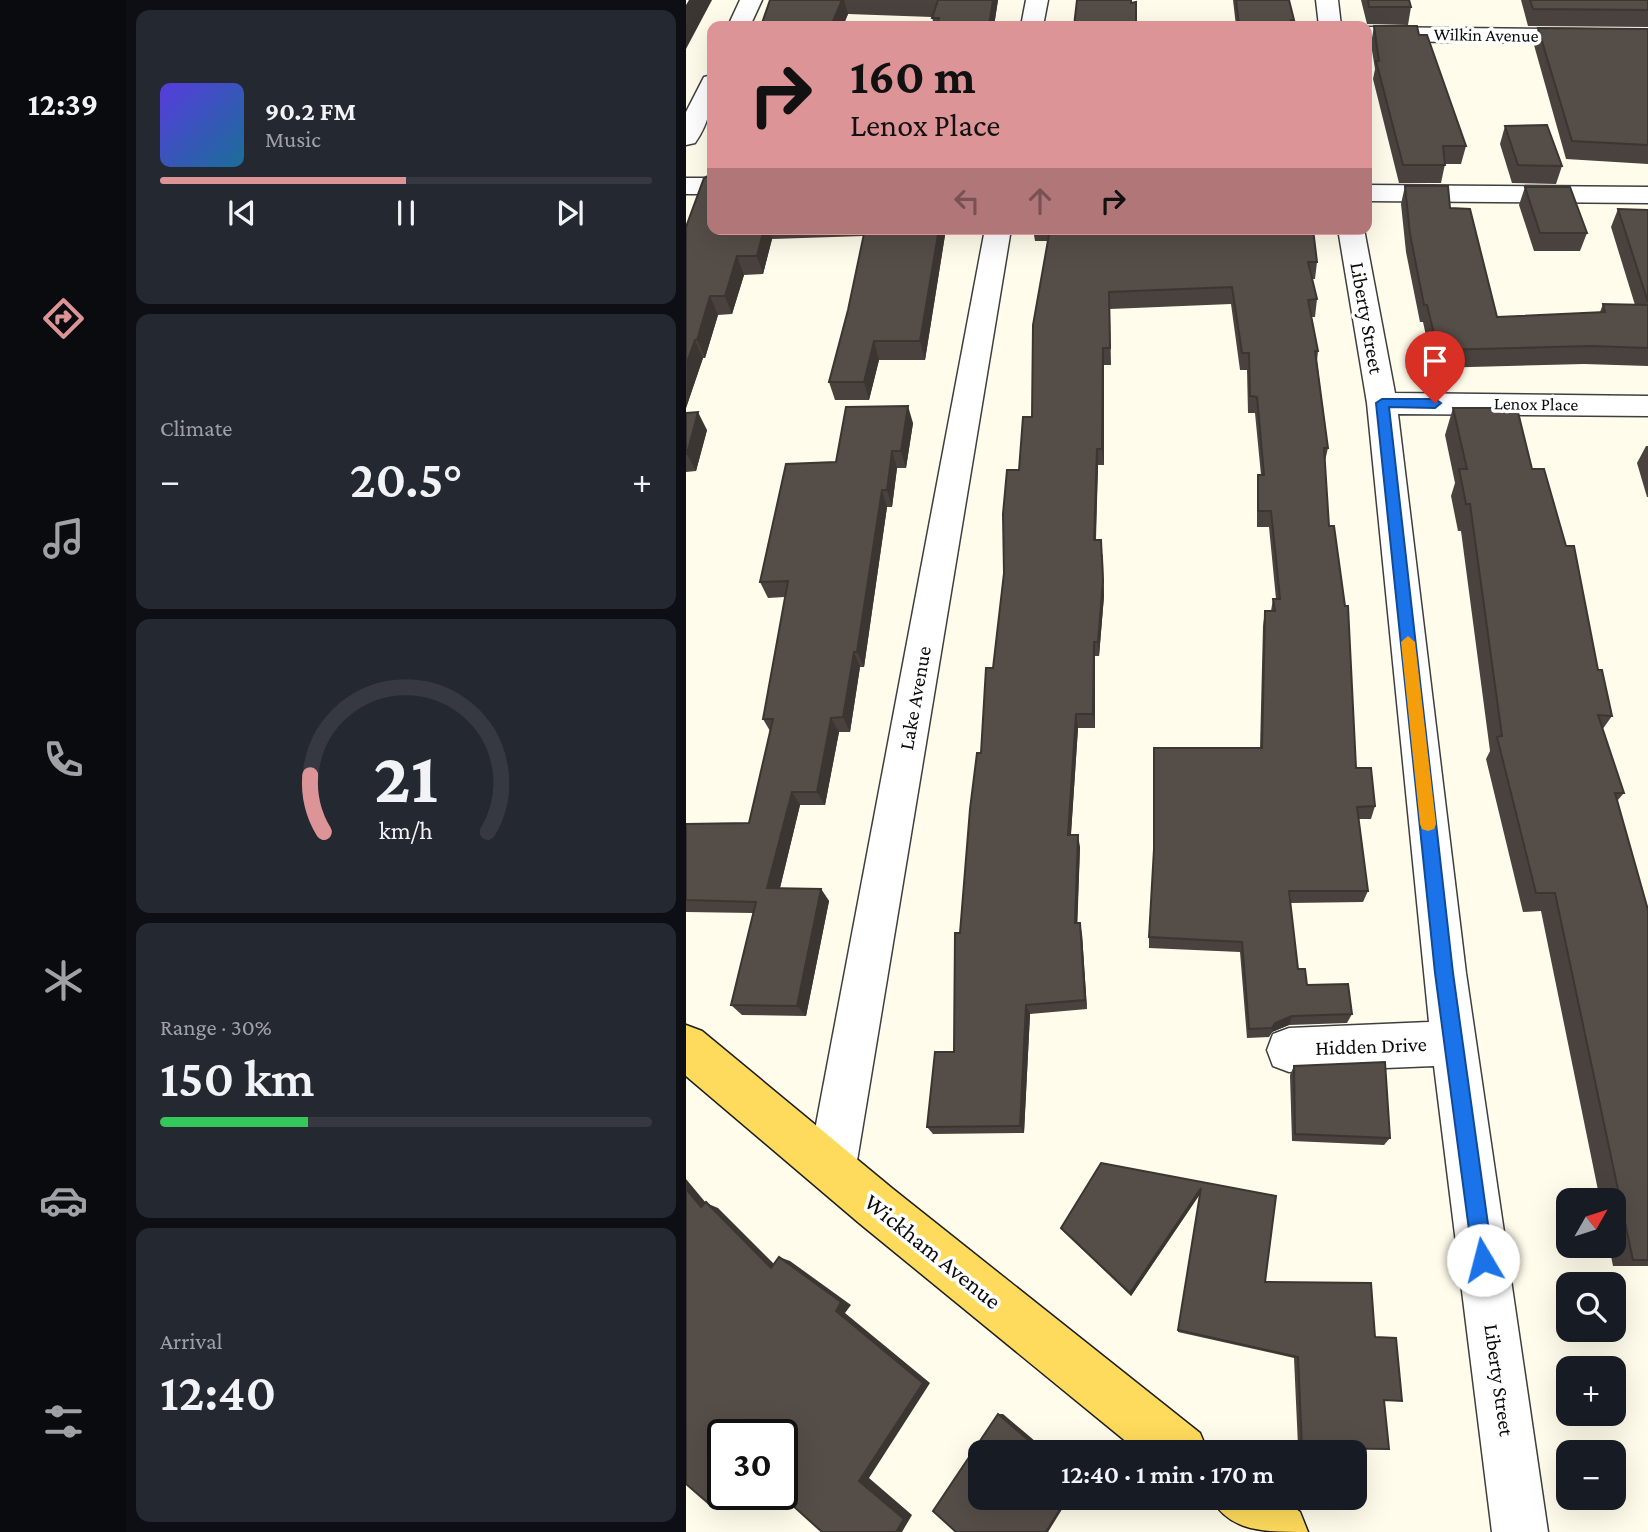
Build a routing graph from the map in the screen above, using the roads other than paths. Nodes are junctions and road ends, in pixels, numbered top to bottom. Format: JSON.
{"nodes":[{"id":1,"x":751,"y":0,"type":"edge"},
{"id":2,"x":1037,"y":0,"type":"edge"},
{"id":3,"x":1326,"y":0,"type":"edge"},
{"id":4,"x":741,"y":21,"type":"edge"},
{"id":5,"x":1033,"y":21,"type":"edge"},
{"id":6,"x":1329,"y":21,"type":"edge"},
{"id":7,"x":1372,"y":34,"type":"edge"},
{"id":8,"x":1648,"y":37,"type":"edge"},
{"id":9,"x":707,"y":93,"type":"edge"},
{"id":10,"x":686,"y":138,"type":"edge"},
{"id":11,"x":686,"y":186,"type":"edge"},
{"id":12,"x":707,"y":186,"type":"edge"},
{"id":13,"x":1372,"y":193,"type":"edge"},
{"id":14,"x":1648,"y":195,"type":"edge"},
{"id":15,"x":997,"y":235,"type":"edge"},
{"id":16,"x":1352,"y":235,"type":"edge"},
{"id":17,"x":1382,"y":403,"type":"junction"},
{"id":18,"x":1648,"y":406,"type":"edge"},
{"id":19,"x":1453,"y":1043,"type":"junction"},
{"id":20,"x":686,"y":1047,"type":"edge"},
{"id":21,"x":1289,"y":1050,"type":"dead end"},
{"id":22,"x":832,"y":1167,"type":"junction"},
{"id":23,"x":1166,"y":1440,"type":"edge"},
{"id":24,"x":1253,"y":1510,"type":"edge"},
{"id":25,"x":1280,"y":1532,"type":"edge"},
{"id":26,"x":1520,"y":1532,"type":"edge"}],
"edges":[{"from":1,"to":4,"type":"street"},
{"from":2,"to":5,"type":"street"},
{"from":3,"to":6,"type":"street"},
{"from":7,"to":8,"type":"street","name":"Wilkin Avenue"},
{"from":9,"to":10,"type":"street"},
{"from":11,"to":12,"type":"street"},
{"from":13,"to":14,"type":"street"},
{"from":15,"to":22,"type":"street","name":"Lake Avenue"},
{"from":16,"to":17,"type":"street","name":"Liberty Street"},
{"from":17,"to":18,"type":"street","name":"Lenox Place"},
{"from":17,"to":19,"type":"street","name":"Liberty Street"},
{"from":19,"to":21,"type":"street","name":"Hidden Drive"},
{"from":19,"to":26,"type":"street","name":"Liberty Street"},
{"from":20,"to":22,"type":"main road","name":"Wickham Avenue"},
{"from":22,"to":23,"type":"main road","name":"Wickham Avenue"},
{"from":24,"to":25,"type":"main road"}]}
